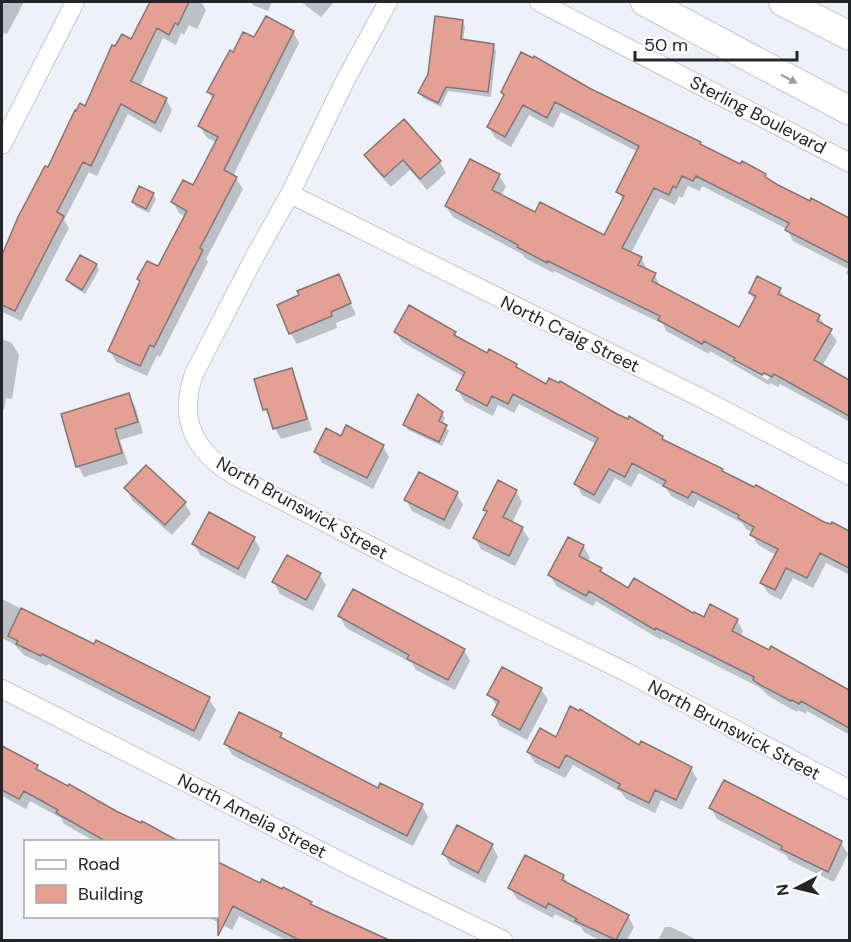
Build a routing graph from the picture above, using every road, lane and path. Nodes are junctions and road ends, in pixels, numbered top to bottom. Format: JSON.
{"nodes":[{"id":1,"x":75,"y":2,"type":"edge"},
{"id":2,"x":388,"y":2,"type":"edge"},
{"id":3,"x":539,"y":2,"type":"edge"},
{"id":4,"x":645,"y":2,"type":"edge"},
{"id":5,"x":783,"y":2,"type":"edge"},
{"id":6,"x":849,"y":36,"type":"edge"},
{"id":7,"x":849,"y":111,"type":"edge"},
{"id":8,"x":2,"y":145,"type":"edge"},
{"id":9,"x":849,"y":163,"type":"edge"},
{"id":10,"x":290,"y":194,"type":"junction"},
{"id":11,"x":849,"y":476,"type":"edge"},
{"id":12,"x":2,"y":689,"type":"edge"},
{"id":13,"x":849,"y":790,"type":"edge"},
{"id":14,"x":503,"y":940,"type":"edge"}],
"edges":[{"from":1,"to":8,"type":"street"},
{"from":2,"to":10,"type":"street","name":"North Brunswick Street"},
{"from":3,"to":9,"type":"street","name":"Sterling Boulevard"},
{"from":4,"to":7,"type":"main road","one_way":true},
{"from":5,"to":6,"type":"main road"},
{"from":10,"to":11,"type":"street","name":"North Craig Street"},
{"from":10,"to":13,"type":"street","name":"North Brunswick Street"},
{"from":12,"to":14,"type":"street","name":"North Amelia Street"}]}
